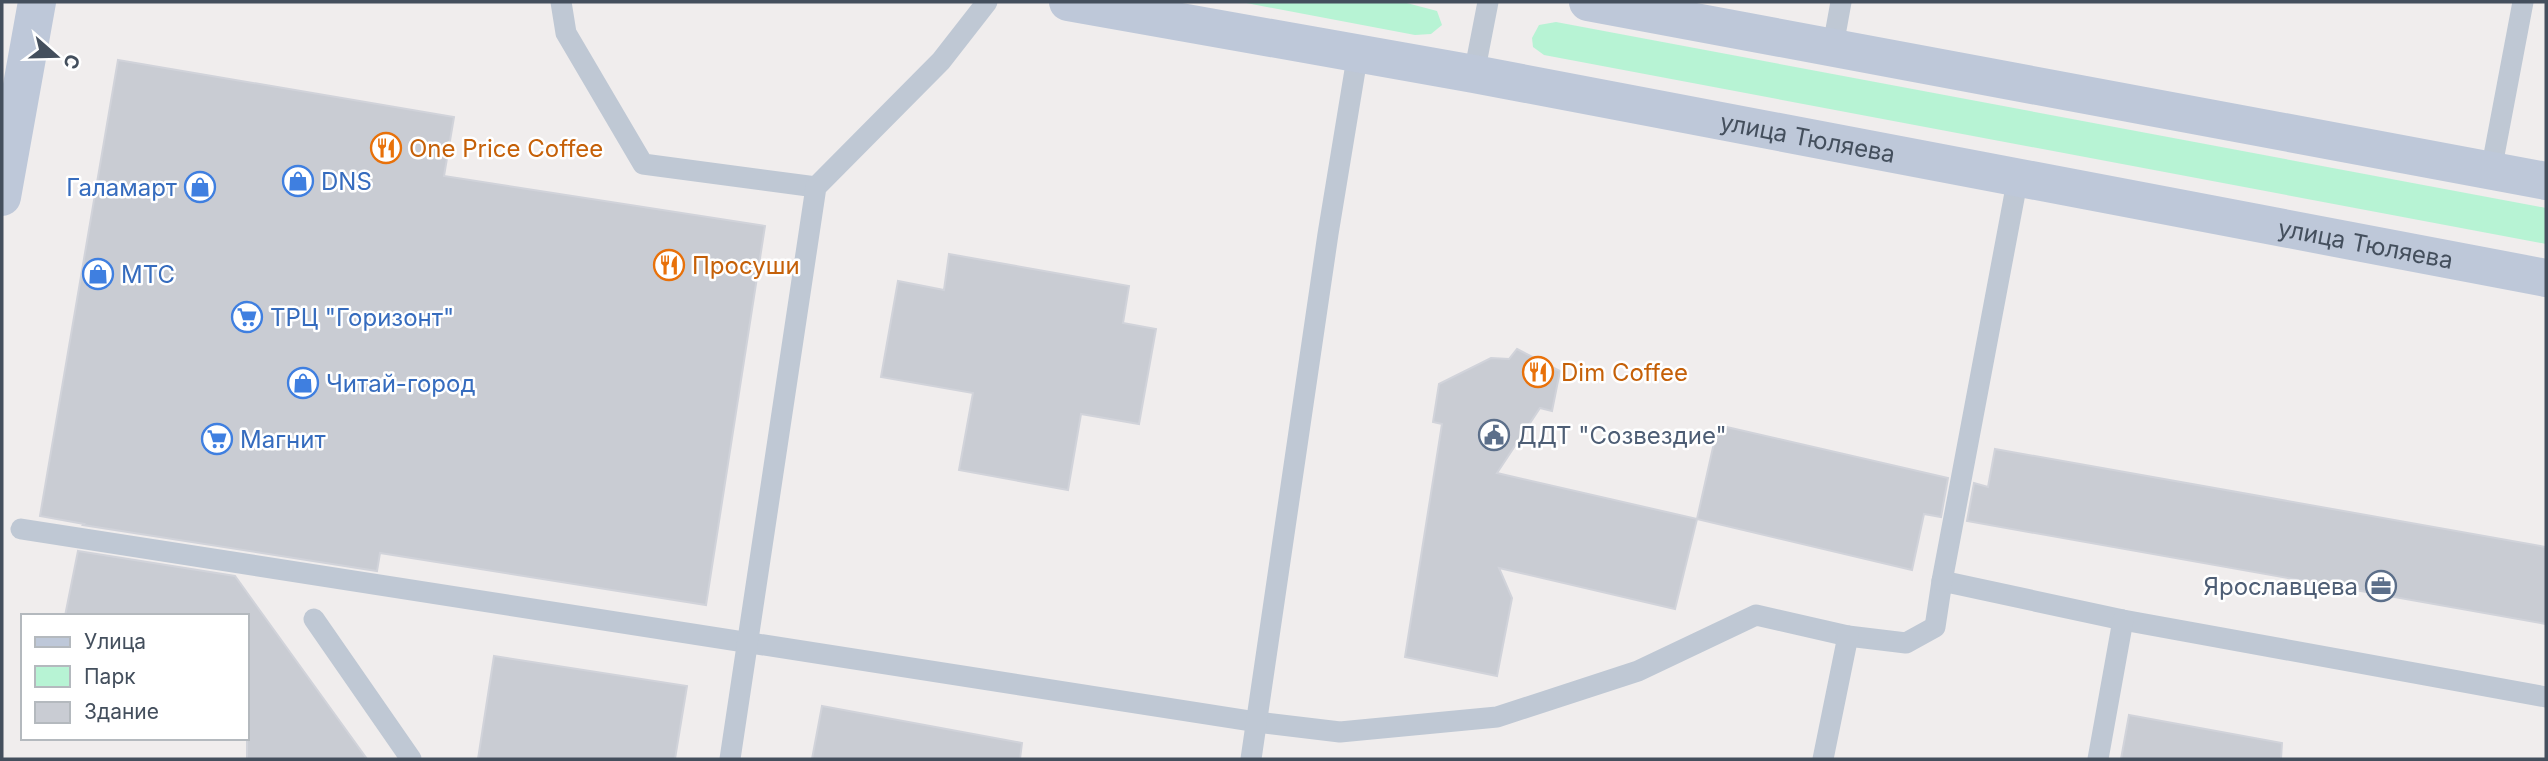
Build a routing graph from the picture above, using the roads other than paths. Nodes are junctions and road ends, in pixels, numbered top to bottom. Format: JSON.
{"nodes":[{"id":1,"x":37,"y":2,"type":"edge"},
{"id":2,"x":561,"y":2,"type":"edge"},
{"id":3,"x":987,"y":2,"type":"edge"},
{"id":4,"x":1068,"y":2,"type":"edge"},
{"id":5,"x":1488,"y":2,"type":"edge"},
{"id":6,"x":1588,"y":2,"type":"edge"},
{"id":7,"x":1841,"y":2,"type":"edge"},
{"id":8,"x":2524,"y":2,"type":"edge"},
{"id":9,"x":1833,"y":46,"type":"junction"},
{"id":10,"x":1358,"y":52,"type":"junction"},
{"id":11,"x":1474,"y":74,"type":"junction"},
{"id":12,"x":2491,"y":171,"type":"junction"},
{"id":13,"x":2018,"y":177,"type":"junction"},
{"id":14,"x":2546,"y":181,"type":"edge"},
{"id":15,"x":816,"y":187,"type":"junction"},
{"id":16,"x":2,"y":197,"type":"edge"},
{"id":17,"x":2546,"y":278,"type":"edge"},
{"id":18,"x":21,"y":529,"type":"dead end"},
{"id":19,"x":1942,"y":581,"type":"junction"},
{"id":20,"x":314,"y":619,"type":"dead end"},
{"id":21,"x":2123,"y":620,"type":"junction"},
{"id":22,"x":1848,"y":636,"type":"junction"},
{"id":23,"x":746,"y":643,"type":"junction"},
{"id":24,"x":2546,"y":697,"type":"edge"},
{"id":25,"x":1257,"y":722,"type":"junction"},
{"id":26,"x":411,"y":759,"type":"edge"},
{"id":27,"x":730,"y":759,"type":"edge"},
{"id":28,"x":1251,"y":759,"type":"edge"},
{"id":29,"x":1823,"y":759,"type":"edge"},
{"id":30,"x":2098,"y":759,"type":"edge"}],
"edges":[{"from":1,"to":16,"type":"main road"},
{"from":2,"to":15,"type":"lane"},
{"from":3,"to":15,"type":"lane"},
{"from":4,"to":10,"type":"main road","name":"улица Тюляева"},
{"from":5,"to":11,"type":"lane"},
{"from":6,"to":9,"type":"main road"},
{"from":7,"to":9,"type":"lane"},
{"from":8,"to":12,"type":"lane"},
{"from":9,"to":12,"type":"main road"},
{"from":10,"to":11,"type":"main road","name":"улица Тюляева"},
{"from":10,"to":25,"type":"lane"},
{"from":11,"to":13,"type":"main road","name":"улица Тюляева"},
{"from":12,"to":14,"type":"main road"},
{"from":13,"to":17,"type":"main road","name":"улица Тюляева"},
{"from":13,"to":19,"type":"lane"},
{"from":15,"to":23,"type":"lane"},
{"from":18,"to":23,"type":"lane"},
{"from":19,"to":21,"type":"lane"},
{"from":19,"to":22,"type":"lane"},
{"from":20,"to":26,"type":"lane"},
{"from":21,"to":24,"type":"lane"},
{"from":21,"to":30,"type":"lane"},
{"from":22,"to":25,"type":"lane"},
{"from":22,"to":29,"type":"lane"},
{"from":23,"to":25,"type":"lane"},
{"from":23,"to":27,"type":"lane"},
{"from":25,"to":28,"type":"lane"}]}
